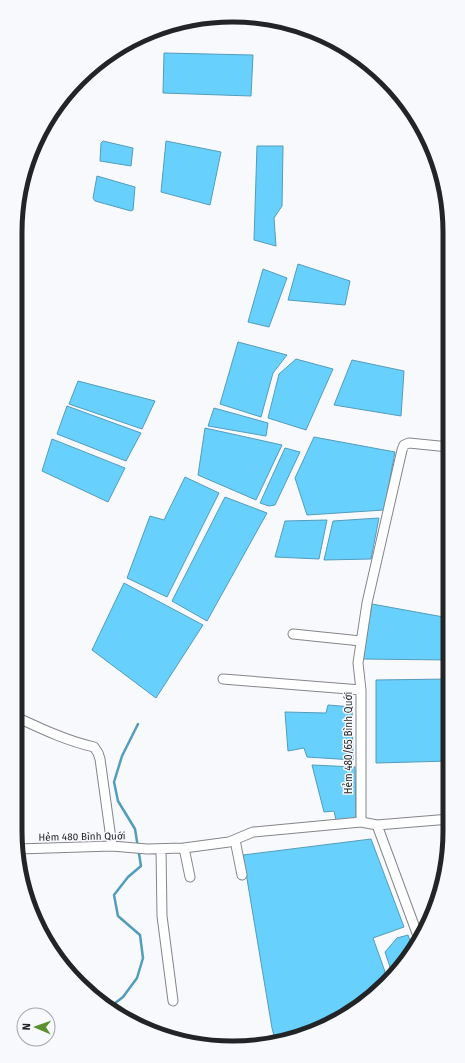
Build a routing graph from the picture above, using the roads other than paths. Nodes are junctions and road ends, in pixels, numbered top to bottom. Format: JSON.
{"nodes":[{"id":1,"x":443,"y":446,"type":"edge"},
{"id":2,"x":293,"y":634,"type":"dead end"},
{"id":3,"x":361,"y":641,"type":"junction"},
{"id":4,"x":223,"y":679,"type":"dead end"},
{"id":5,"x":360,"y":690,"type":"junction"},
{"id":6,"x":22,"y":720,"type":"edge"},
{"id":7,"x":443,"y":820,"type":"edge"},
{"id":8,"x":361,"y":822,"type":"junction"},
{"id":9,"x":377,"y":825,"type":"junction"},
{"id":10,"x":235,"y":840,"type":"junction"},
{"id":11,"x":112,"y":846,"type":"junction"},
{"id":12,"x":184,"y":848,"type":"junction"},
{"id":13,"x":23,"y":849,"type":"edge"},
{"id":14,"x":161,"y":849,"type":"junction"},
{"id":15,"x":242,"y":875,"type":"dead end"},
{"id":16,"x":190,"y":877,"type":"dead end"},
{"id":17,"x":417,"y":933,"type":"edge"},
{"id":18,"x":173,"y":1001,"type":"dead end"}],
"edges":[{"from":1,"to":3,"type":"street","name":"Hẻm 480/65 Bình Quới"},
{"from":2,"to":3,"type":"street"},
{"from":3,"to":5,"type":"street","name":"Hẻm 480/65 Bình Quới"},
{"from":4,"to":5,"type":"street"},
{"from":5,"to":8,"type":"street","name":"Hẻm 480/65 Bình Quới"},
{"from":6,"to":11,"type":"street"},
{"from":7,"to":9,"type":"street","name":"Hẻm 480 Bình Quới"},
{"from":8,"to":9,"type":"street","name":"Hẻm 480 Bình Quới"},
{"from":8,"to":10,"type":"street","name":"Hẻm 480 Bình Quới"},
{"from":9,"to":17,"type":"street"},
{"from":10,"to":12,"type":"street","name":"Hẻm 480 Bình Quới"},
{"from":10,"to":15,"type":"street"},
{"from":11,"to":13,"type":"street","name":"Hẻm 480 Bình Quới"},
{"from":11,"to":14,"type":"street","name":"Hẻm 480 Bình Quới"},
{"from":12,"to":14,"type":"street","name":"Hẻm 480 Bình Quới"},
{"from":12,"to":16,"type":"street"},
{"from":14,"to":18,"type":"street"}]}
